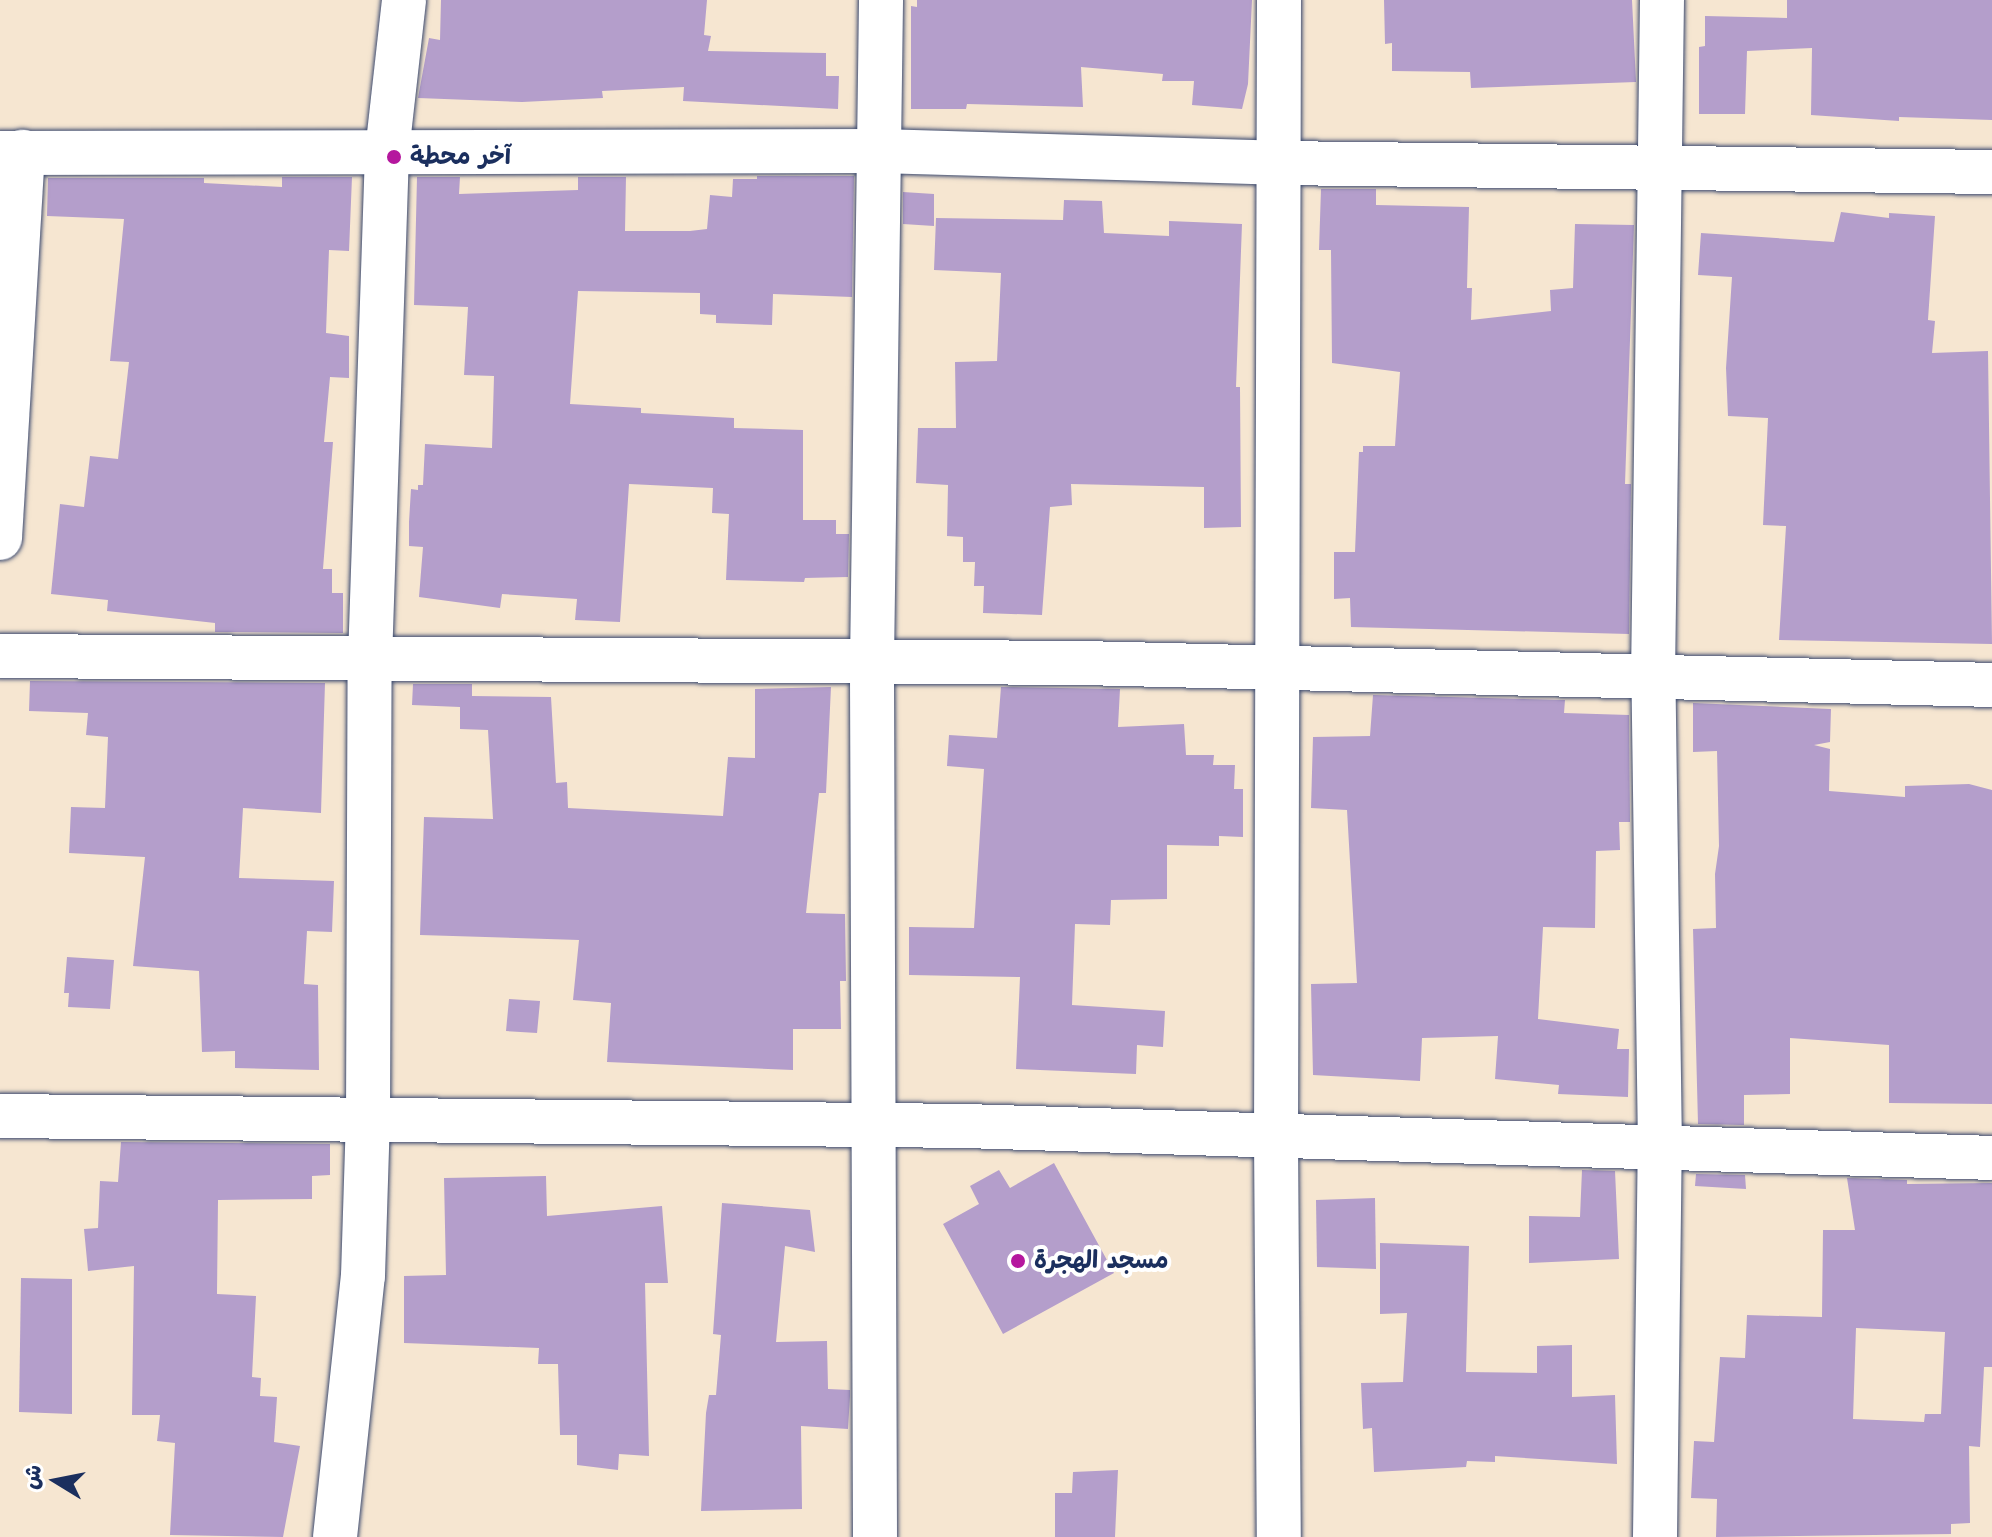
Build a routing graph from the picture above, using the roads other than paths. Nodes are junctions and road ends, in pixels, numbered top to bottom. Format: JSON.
{"nodes":[{"id":1,"x":404,"y":0,"type":"edge"},
{"id":2,"x":881,"y":0,"type":"edge"},
{"id":3,"x":1279,"y":0,"type":"edge"},
{"id":4,"x":1662,"y":0,"type":"edge"},
{"id":5,"x":879,"y":151,"type":"junction"},
{"id":6,"x":12,"y":152,"type":"edge"},
{"id":7,"x":387,"y":152,"type":"junction"},
{"id":8,"x":1278,"y":163,"type":"junction"},
{"id":9,"x":1662,"y":168,"type":"junction"},
{"id":10,"x":1992,"y":172,"type":"edge"},
{"id":11,"x":0,"y":538,"type":"edge"},
{"id":12,"x":0,"y":656,"type":"edge"},
{"id":13,"x":370,"y":660,"type":"junction"},
{"id":14,"x":872,"y":663,"type":"junction"},
{"id":15,"x":1278,"y":668,"type":"junction"},
{"id":16,"x":1653,"y":677,"type":"junction"},
{"id":17,"x":1992,"y":685,"type":"edge"},
{"id":18,"x":0,"y":1116,"type":"edge"},
{"id":19,"x":368,"y":1120,"type":"junction"},
{"id":20,"x":872,"y":1126,"type":"junction"},
{"id":21,"x":1276,"y":1137,"type":"junction"},
{"id":22,"x":1660,"y":1149,"type":"junction"},
{"id":23,"x":1992,"y":1158,"type":"edge"},
{"id":24,"x":335,"y":1537,"type":"edge"},
{"id":25,"x":875,"y":1537,"type":"edge"},
{"id":26,"x":1279,"y":1537,"type":"edge"},
{"id":27,"x":1655,"y":1537,"type":"edge"}],
"edges":[{"from":1,"to":7,"type":"street"},
{"from":2,"to":5,"type":"street"},
{"from":3,"to":8,"type":"street"},
{"from":4,"to":9,"type":"street"},
{"from":5,"to":7,"type":"street"},
{"from":5,"to":8,"type":"street"},
{"from":5,"to":14,"type":"street"},
{"from":6,"to":7,"type":"street"},
{"from":6,"to":11,"type":"street"},
{"from":7,"to":13,"type":"street"},
{"from":8,"to":9,"type":"street"},
{"from":8,"to":15,"type":"street"},
{"from":9,"to":10,"type":"street"},
{"from":9,"to":16,"type":"street"},
{"from":12,"to":13,"type":"street"},
{"from":13,"to":14,"type":"street"},
{"from":13,"to":19,"type":"street"},
{"from":14,"to":15,"type":"street"},
{"from":14,"to":20,"type":"street"},
{"from":15,"to":16,"type":"street"},
{"from":15,"to":21,"type":"street"},
{"from":16,"to":17,"type":"street"},
{"from":16,"to":22,"type":"street"},
{"from":18,"to":19,"type":"street"},
{"from":19,"to":20,"type":"street"},
{"from":19,"to":24,"type":"street"},
{"from":20,"to":21,"type":"street"},
{"from":20,"to":25,"type":"street"},
{"from":21,"to":22,"type":"street"},
{"from":21,"to":26,"type":"street"},
{"from":22,"to":23,"type":"street"},
{"from":22,"to":27,"type":"street"}]}
